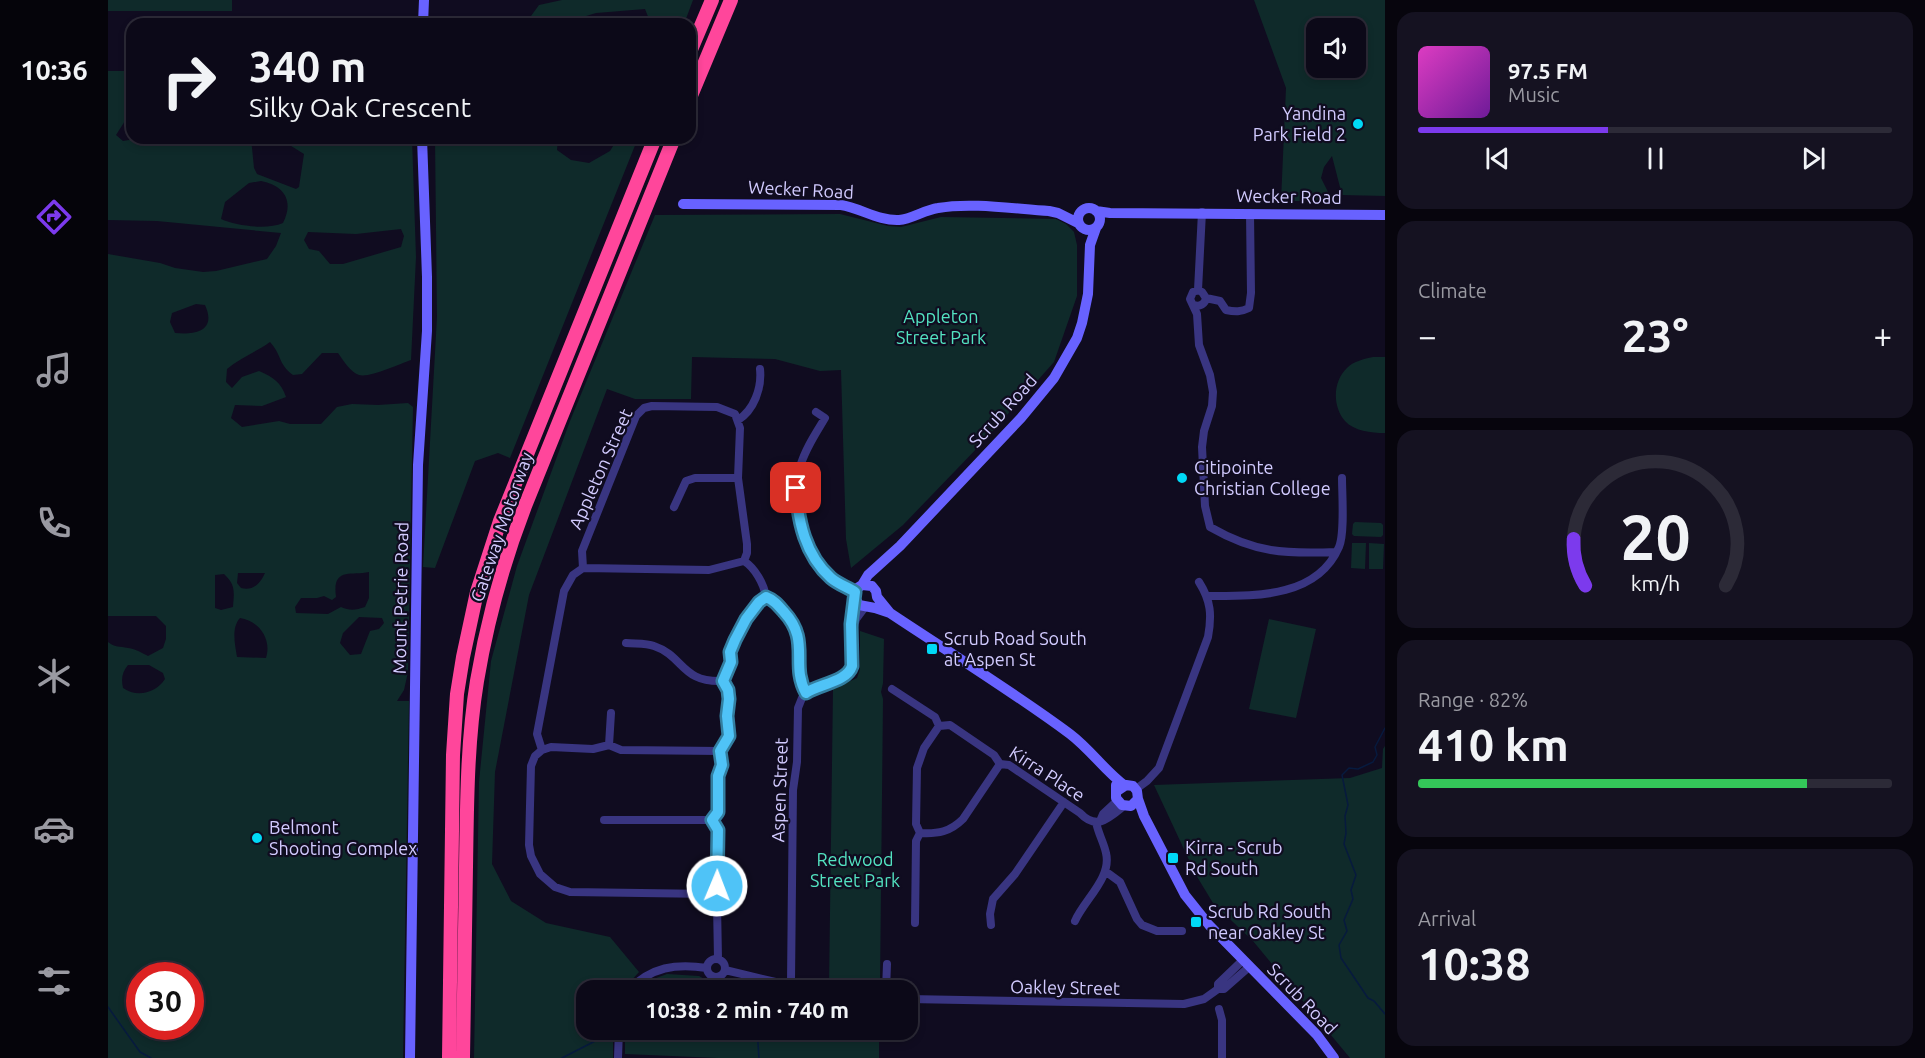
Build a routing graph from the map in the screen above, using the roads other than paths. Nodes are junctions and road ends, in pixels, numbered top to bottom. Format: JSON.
{"nodes":[{"id":1,"x":424,"y":0,"type":"edge"},
{"id":2,"x":731,"y":0,"type":"edge"},
{"id":3,"x":709,"y":3,"type":"edge"},
{"id":4,"x":423,"y":18,"type":"edge"},
{"id":5,"x":696,"y":37,"type":"edge"},
{"id":6,"x":696,"y":84,"type":"edge"},
{"id":7,"x":422,"y":144,"type":"edge"},
{"id":8,"x":653,"y":144,"type":"edge"},
{"id":9,"x":672,"y":144,"type":"edge"},
{"id":10,"x":683,"y":204,"type":"dead end"},
{"id":11,"x":1082,"y":210,"type":"junction"},
{"id":12,"x":1096,"y":211,"type":"junction"},
{"id":13,"x":1202,"y":212,"type":"junction"},
{"id":14,"x":1058,"y":213,"type":"junction"},
{"id":15,"x":1120,"y":213,"type":"junction"},
{"id":16,"x":1250,"y":213,"type":"junction"},
{"id":17,"x":1385,"y":215,"type":"edge"},
{"id":18,"x":1080,"y":225,"type":"junction"},
{"id":19,"x":1097,"y":226,"type":"junction"},
{"id":20,"x":1090,"y":245,"type":"junction"},
{"id":21,"x":1198,"y":290,"type":"junction"},
{"id":22,"x":1206,"y":298,"type":"junction"},
{"id":23,"x":1194,"y":305,"type":"junction"},
{"id":24,"x":760,"y":369,"type":"dead end"},
{"id":25,"x":816,"y":412,"type":"dead end"},
{"id":26,"x":738,"y":420,"type":"junction"},
{"id":27,"x":738,"y":478,"type":"junction"},
{"id":28,"x":1342,"y":478,"type":"dead end"},
{"id":29,"x":674,"y":507,"type":"dead end"},
{"id":30,"x":1336,"y":552,"type":"junction"},
{"id":31,"x":744,"y":561,"type":"junction"},
{"id":32,"x":878,"y":567,"type":"junction"},
{"id":33,"x":584,"y":568,"type":"junction"},
{"id":34,"x":1198,"y":582,"type":"dead end"},
{"id":35,"x":857,"y":592,"type":"junction"},
{"id":36,"x":1208,"y":596,"type":"junction"},
{"id":37,"x":766,"y":597,"type":"junction"},
{"id":38,"x":871,"y":600,"type":"junction"},
{"id":39,"x":853,"y":632,"type":"junction"},
{"id":40,"x":626,"y":644,"type":"dead end"},
{"id":41,"x":723,"y":681,"type":"junction"},
{"id":42,"x":892,"y":689,"type":"dead end"},
{"id":43,"x":806,"y":693,"type":"junction"},
{"id":44,"x":611,"y":713,"type":"dead end"},
{"id":45,"x":939,"y":726,"type":"junction"},
{"id":46,"x":609,"y":745,"type":"junction"},
{"id":47,"x":542,"y":750,"type":"junction"},
{"id":48,"x":720,"y":751,"type":"junction"},
{"id":49,"x":1000,"y":764,"type":"junction"},
{"id":50,"x":1127,"y":797,"type":"junction"},
{"id":51,"x":1064,"y":802,"type":"junction"},
{"id":52,"x":604,"y":820,"type":"dead end"},
{"id":53,"x":712,"y":820,"type":"junction"},
{"id":54,"x":1098,"y":822,"type":"junction"},
{"id":55,"x":920,"y":832,"type":"junction"},
{"id":56,"x":1105,"y":871,"type":"junction"},
{"id":57,"x":712,"y":894,"type":"junction"},
{"id":58,"x":1075,"y":921,"type":"dead end"},
{"id":59,"x":915,"y":923,"type":"dead end"},
{"id":60,"x":991,"y":925,"type":"dead end"},
{"id":61,"x":1182,"y":931,"type":"dead end"},
{"id":62,"x":718,"y":959,"type":"junction"},
{"id":63,"x":887,"y":964,"type":"dead end"},
{"id":64,"x":1246,"y":964,"type":"junction"},
{"id":65,"x":707,"y":968,"type":"junction"},
{"id":66,"x":725,"y":970,"type":"junction"},
{"id":67,"x":641,"y":980,"type":"edge"},
{"id":68,"x":767,"y":980,"type":"edge"},
{"id":69,"x":791,"y":980,"type":"edge"},
{"id":70,"x":886,"y":980,"type":"edge"},
{"id":71,"x":918,"y":999,"type":"edge"},
{"id":72,"x":1220,"y":1009,"type":"dead end"},
{"id":73,"x":619,"y":1040,"type":"edge"},
{"id":74,"x":410,"y":1058,"type":"edge"},
{"id":75,"x":448,"y":1058,"type":"edge"},
{"id":76,"x":463,"y":1058,"type":"edge"},
{"id":77,"x":618,"y":1058,"type":"edge"},
{"id":78,"x":1222,"y":1058,"type":"edge"},
{"id":79,"x":1334,"y":1058,"type":"edge"}],
"edges":[{"from":1,"to":4,"type":"street"},
{"from":2,"to":6,"type":"highway"},
{"from":3,"to":5,"type":"highway"},
{"from":7,"to":74,"type":"street","name":"Mount Petrie Road"},
{"from":8,"to":75,"type":"highway","name":"Gateway Motorway"},
{"from":9,"to":76,"type":"highway","name":"Gateway Motorway"},
{"from":10,"to":14,"type":"street","name":"Wecker Road"},
{"from":11,"to":12,"type":"street","name":"Wecker Road"},
{"from":11,"to":14,"type":"street","name":"Wecker Road"},
{"from":11,"to":18,"type":"street"},
{"from":12,"to":15,"type":"street","name":"Wecker Road"},
{"from":12,"to":19,"type":"street"},
{"from":13,"to":15,"type":"street","name":"Wecker Road"},
{"from":13,"to":16,"type":"street","name":"Wecker Road"},
{"from":13,"to":21,"type":"street"},
{"from":14,"to":18,"type":"street","name":"Wecker Road"},
{"from":15,"to":19,"type":"street","name":"Wecker Road"},
{"from":16,"to":17,"type":"street","name":"Wecker Road"},
{"from":16,"to":22,"type":"street"},
{"from":18,"to":19,"type":"street","name":"Wecker Road"},
{"from":18,"to":20,"type":"street","name":"Scrub Road"},
{"from":19,"to":20,"type":"street","name":"Scrub Road"},
{"from":20,"to":32,"type":"street","name":"Scrub Road"},
{"from":21,"to":22,"type":"street"},
{"from":21,"to":23,"type":"street"},
{"from":22,"to":23,"type":"street"},
{"from":23,"to":30,"type":"street"},
{"from":24,"to":26,"type":"street"},
{"from":25,"to":35,"type":"street"},
{"from":26,"to":27,"type":"street"},
{"from":26,"to":33,"type":"street","name":"Appleton Street"},
{"from":27,"to":29,"type":"street"},
{"from":27,"to":31,"type":"street"},
{"from":28,"to":30,"type":"street"},
{"from":30,"to":36,"type":"street"},
{"from":31,"to":33,"type":"street"},
{"from":31,"to":37,"type":"street"},
{"from":32,"to":35,"type":"street","name":"Scrub Road"},
{"from":32,"to":38,"type":"street"},
{"from":33,"to":47,"type":"street"},
{"from":34,"to":36,"type":"street"},
{"from":35,"to":38,"type":"street","name":"Scrub Road"},
{"from":35,"to":38,"type":"street"},
{"from":35,"to":39,"type":"street"},
{"from":36,"to":50,"type":"street"},
{"from":37,"to":41,"type":"street"},
{"from":37,"to":43,"type":"street"},
{"from":38,"to":39,"type":"street"},
{"from":38,"to":50,"type":"street","name":"Scrub Road"},
{"from":39,"to":43,"type":"street"},
{"from":40,"to":41,"type":"street"},
{"from":41,"to":48,"type":"street"},
{"from":42,"to":45,"type":"street"},
{"from":43,"to":69,"type":"street","name":"Aspen Street"},
{"from":44,"to":46,"type":"street"},
{"from":45,"to":49,"type":"street","name":"Kirra Place"},
{"from":45,"to":55,"type":"street"},
{"from":46,"to":47,"type":"street"},
{"from":46,"to":48,"type":"street"},
{"from":47,"to":57,"type":"street"},
{"from":48,"to":53,"type":"street"},
{"from":49,"to":51,"type":"street","name":"Kirra Place"},
{"from":49,"to":55,"type":"street"},
{"from":50,"to":54,"type":"street"},
{"from":50,"to":64,"type":"street","name":"Scrub Road"},
{"from":51,"to":54,"type":"street","name":"Kirra Place"},
{"from":51,"to":60,"type":"street"},
{"from":52,"to":53,"type":"street"},
{"from":53,"to":57,"type":"street"},
{"from":54,"to":56,"type":"street"},
{"from":55,"to":59,"type":"street"},
{"from":56,"to":58,"type":"street"},
{"from":56,"to":61,"type":"street"},
{"from":57,"to":62,"type":"street"},
{"from":62,"to":65,"type":"street"},
{"from":62,"to":66,"type":"street"},
{"from":63,"to":70,"type":"street"},
{"from":64,"to":71,"type":"street","name":"Oakley Street"},
{"from":64,"to":79,"type":"street","name":"Scrub Road"},
{"from":65,"to":66,"type":"street"},
{"from":65,"to":67,"type":"street"},
{"from":66,"to":68,"type":"street"},
{"from":72,"to":78,"type":"street"},
{"from":73,"to":77,"type":"street"}]}
